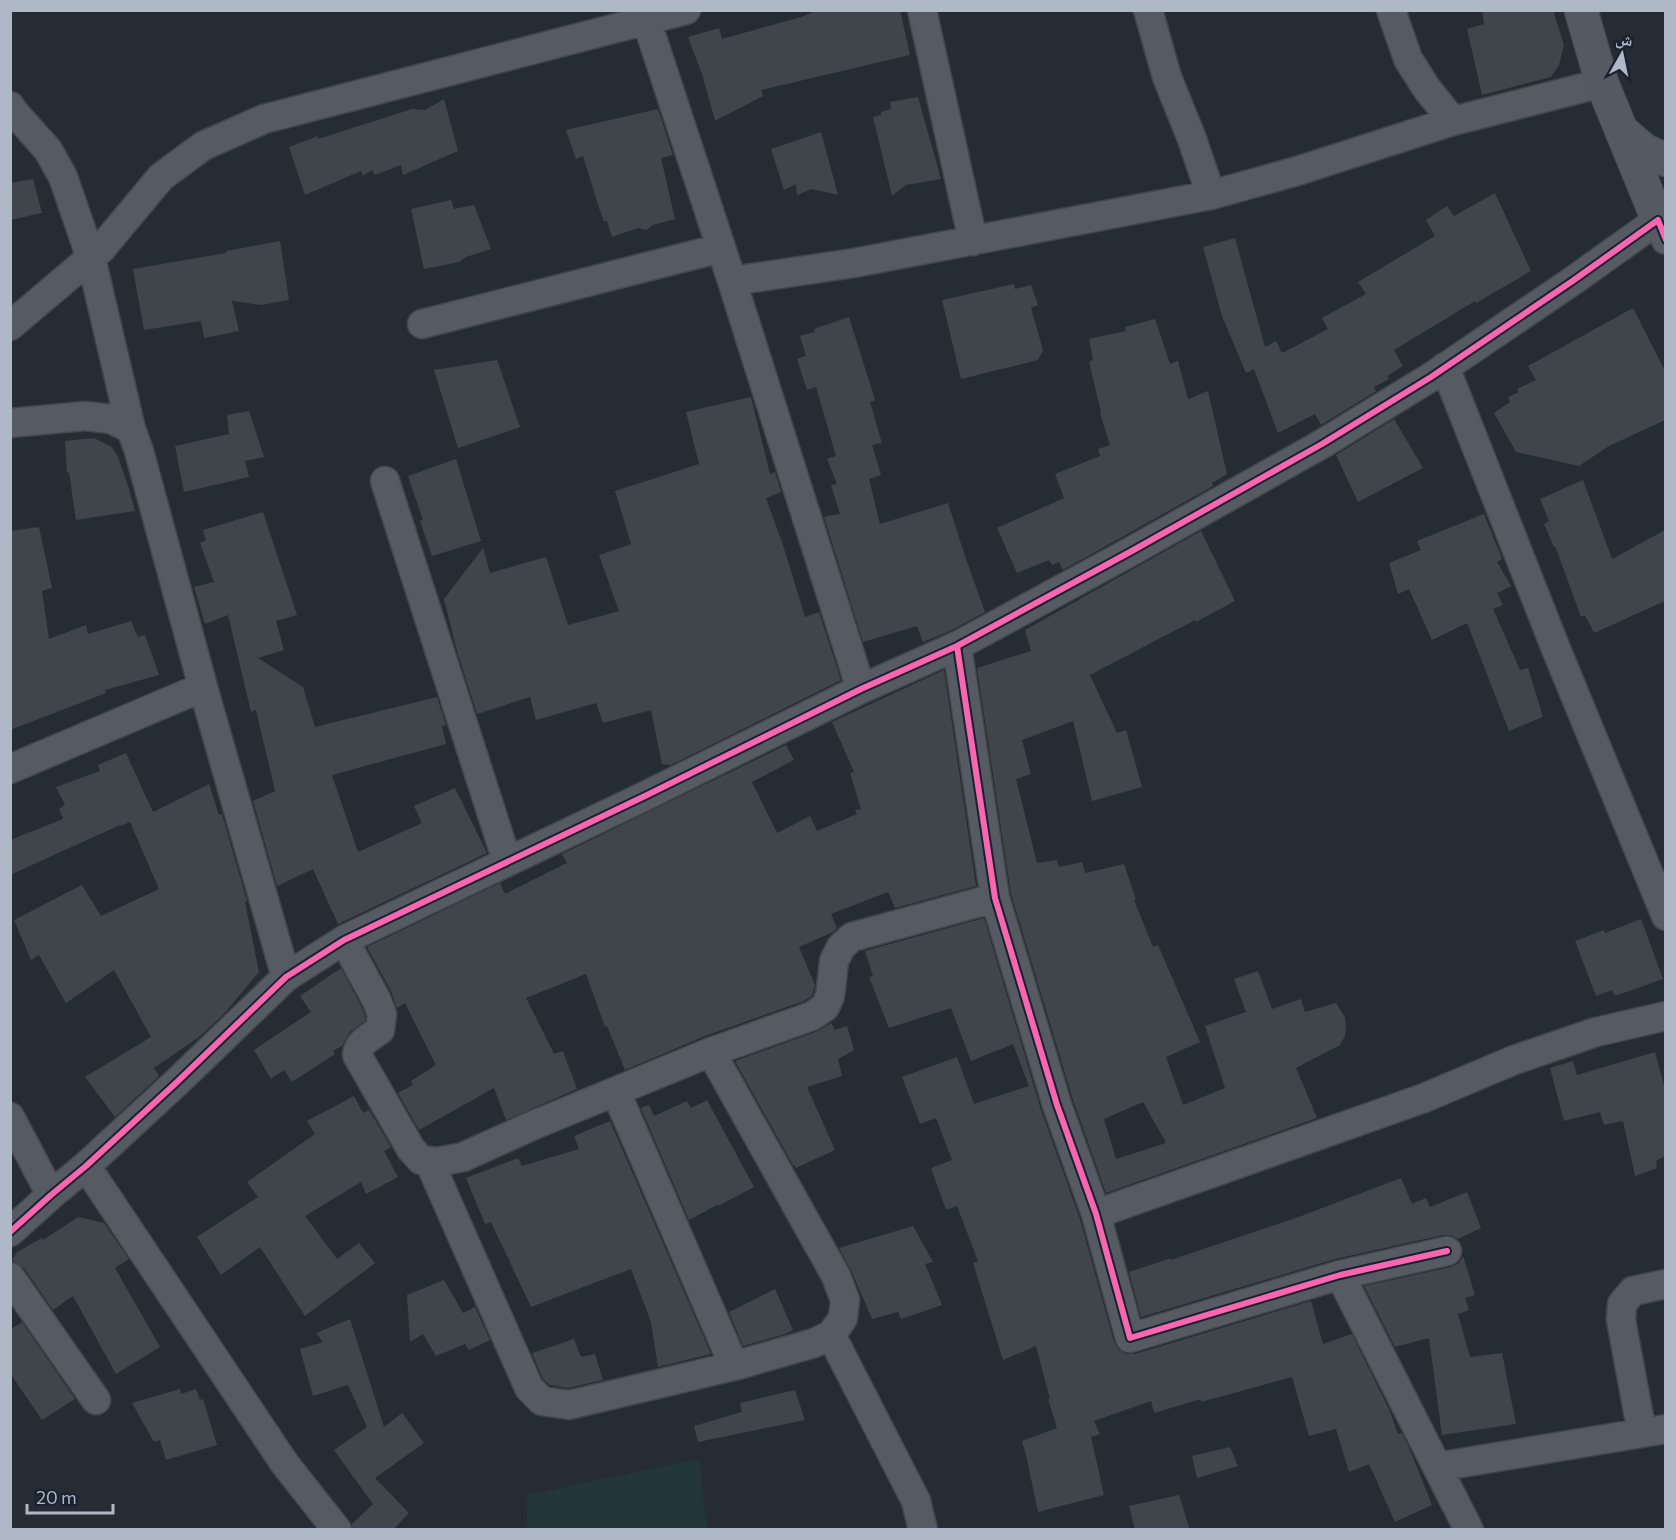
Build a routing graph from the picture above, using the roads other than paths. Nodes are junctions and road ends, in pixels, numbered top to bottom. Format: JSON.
{"nodes":[{"id":1,"x":686,"y":10,"type":"edge"},
{"id":2,"x":922,"y":10,"type":"edge"},
{"id":3,"x":1148,"y":10,"type":"edge"},
{"id":4,"x":1391,"y":10,"type":"edge"},
{"id":5,"x":1581,"y":10,"type":"edge"},
{"id":6,"x":645,"y":16,"type":"edge"},
{"id":7,"x":1602,"y":83,"type":"junction"},
{"id":8,"x":10,"y":106,"type":"edge"},
{"id":9,"x":1453,"y":121,"type":"junction"},
{"id":10,"x":1621,"y":130,"type":"junction"},
{"id":11,"x":1665,"y":160,"type":"edge"},
{"id":12,"x":1211,"y":195,"type":"junction"},
{"id":13,"x":1663,"y":224,"type":"edge"},
{"id":14,"x":973,"y":241,"type":"junction"},
{"id":15,"x":721,"y":248,"type":"junction"},
{"id":16,"x":91,"y":258,"type":"junction"},
{"id":17,"x":732,"y":281,"type":"junction"},
{"id":18,"x":422,"y":324,"type":"dead end"},
{"id":19,"x":10,"y":326,"type":"edge"},
{"id":20,"x":1445,"y":367,"type":"junction"},
{"id":21,"x":10,"y":423,"type":"edge"},
{"id":22,"x":131,"y":429,"type":"junction"},
{"id":23,"x":386,"y":481,"type":"dead end"},
{"id":24,"x":957,"y":646,"type":"junction"},
{"id":25,"x":203,"y":687,"type":"junction"},
{"id":26,"x":861,"y":689,"type":"junction"},
{"id":27,"x":10,"y":769,"type":"edge"},
{"id":28,"x":507,"y":861,"type":"junction"},
{"id":29,"x":995,"y":898,"type":"junction"},
{"id":30,"x":1665,"y":916,"type":"edge"},
{"id":31,"x":344,"y":940,"type":"junction"},
{"id":32,"x":286,"y":977,"type":"junction"},
{"id":33,"x":1665,"y":1016,"type":"edge"},
{"id":34,"x":711,"y":1052,"type":"junction"},
{"id":35,"x":616,"y":1092,"type":"junction"},
{"id":36,"x":10,"y":1118,"type":"edge"},
{"id":37,"x":429,"y":1161,"type":"junction"},
{"id":38,"x":86,"y":1166,"type":"junction"},
{"id":39,"x":51,"y":1195,"type":"junction"},
{"id":40,"x":1096,"y":1214,"type":"junction"},
{"id":41,"x":10,"y":1232,"type":"edge"},
{"id":42,"x":1447,"y":1251,"type":"dead end"},
{"id":43,"x":1340,"y":1275,"type":"junction"},
{"id":44,"x":10,"y":1278,"type":"edge"},
{"id":45,"x":1665,"y":1284,"type":"edge"},
{"id":46,"x":831,"y":1335,"type":"junction"},
{"id":47,"x":734,"y":1366,"type":"junction"},
{"id":48,"x":96,"y":1400,"type":"dead end"},
{"id":49,"x":1654,"y":1431,"type":"edge"},
{"id":50,"x":1437,"y":1467,"type":"junction"},
{"id":51,"x":337,"y":1530,"type":"edge"},
{"id":52,"x":923,"y":1530,"type":"edge"},
{"id":53,"x":1469,"y":1530,"type":"edge"}],
"edges":[{"from":1,"to":6,"type":"street"},
{"from":2,"to":14,"type":"street"},
{"from":3,"to":12,"type":"street"},
{"from":4,"to":9,"type":"street"},
{"from":5,"to":7,"type":"main road"},
{"from":6,"to":15,"type":"street"},
{"from":6,"to":16,"type":"street"},
{"from":7,"to":9,"type":"street"},
{"from":7,"to":10,"type":"main road"},
{"from":8,"to":16,"type":"street"},
{"from":9,"to":12,"type":"street"},
{"from":10,"to":11,"type":"main road"},
{"from":10,"to":13,"type":"main road"},
{"from":12,"to":14,"type":"street"},
{"from":13,"to":20,"type":"street"},
{"from":14,"to":17,"type":"street"},
{"from":15,"to":17,"type":"street"},
{"from":15,"to":18,"type":"street"},
{"from":16,"to":19,"type":"street"},
{"from":16,"to":22,"type":"street"},
{"from":17,"to":26,"type":"street"},
{"from":20,"to":24,"type":"street"},
{"from":20,"to":30,"type":"street"},
{"from":21,"to":22,"type":"street"},
{"from":22,"to":25,"type":"street"},
{"from":23,"to":28,"type":"street"},
{"from":24,"to":26,"type":"street"},
{"from":24,"to":29,"type":"street"},
{"from":25,"to":27,"type":"street"},
{"from":25,"to":32,"type":"street"},
{"from":26,"to":28,"type":"street"},
{"from":28,"to":31,"type":"street"},
{"from":29,"to":34,"type":"street"},
{"from":29,"to":40,"type":"street"},
{"from":31,"to":32,"type":"street"},
{"from":31,"to":37,"type":"street"},
{"from":32,"to":38,"type":"street"},
{"from":33,"to":40,"type":"street"},
{"from":34,"to":35,"type":"street"},
{"from":34,"to":46,"type":"street"},
{"from":35,"to":37,"type":"street"},
{"from":35,"to":47,"type":"street"},
{"from":36,"to":39,"type":"street"},
{"from":37,"to":47,"type":"street"},
{"from":38,"to":39,"type":"street"},
{"from":38,"to":51,"type":"street"},
{"from":39,"to":41,"type":"street"},
{"from":40,"to":43,"type":"street"},
{"from":42,"to":43,"type":"street"},
{"from":43,"to":50,"type":"street"},
{"from":44,"to":48,"type":"street"},
{"from":45,"to":49,"type":"street"},
{"from":46,"to":47,"type":"street"},
{"from":46,"to":52,"type":"street"},
{"from":49,"to":50,"type":"street"},
{"from":50,"to":53,"type":"street"}]}
